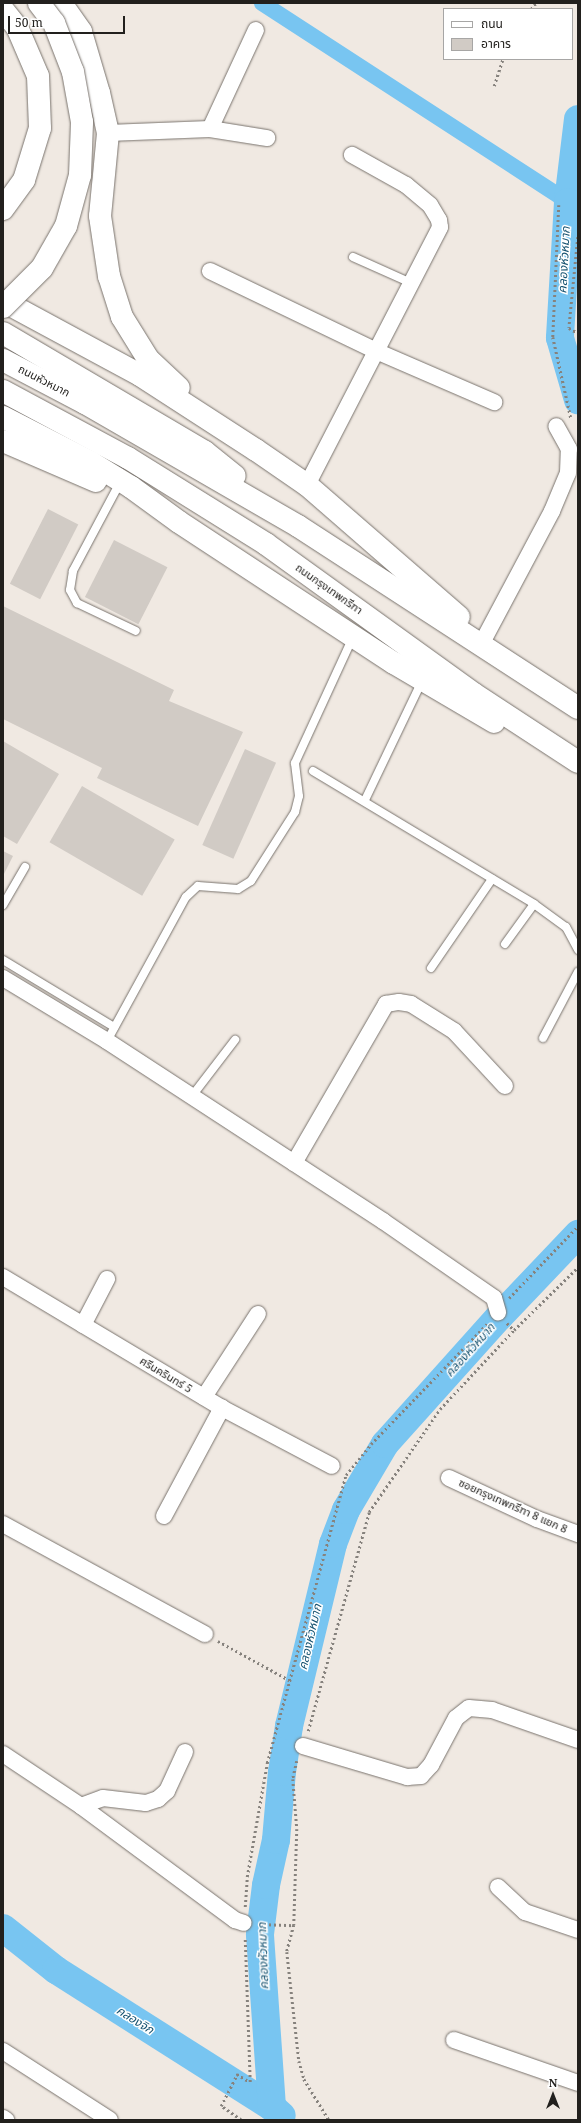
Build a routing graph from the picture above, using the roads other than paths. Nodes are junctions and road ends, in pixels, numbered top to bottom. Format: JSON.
{"nodes":[{"id":1,"x":39,"y":3,"type":"edge"},
{"id":2,"x":61,"y":3,"type":"edge"},
{"id":3,"x":3,"y":10,"type":"edge"},
{"id":4,"x":256,"y":30,"type":"dead end"},
{"id":5,"x":210,"y":129,"type":"junction"},
{"id":6,"x":108,"y":133,"type":"junction"},
{"id":7,"x":267,"y":138,"type":"dead end"},
{"id":8,"x":352,"y":155,"type":"dead end"},
{"id":9,"x":3,"y":209,"type":"edge"},
{"id":10,"x":353,"y":257,"type":"dead end"},
{"id":11,"x":210,"y":272,"type":"dead end"},
{"id":12,"x":411,"y":283,"type":"junction"},
{"id":13,"x":3,"y":301,"type":"edge"},
{"id":14,"x":3,"y":307,"type":"edge"},
{"id":15,"x":3,"y":333,"type":"edge"},
{"id":16,"x":376,"y":351,"type":"junction"},
{"id":17,"x":3,"y":360,"type":"edge"},
{"id":18,"x":3,"y":391,"type":"edge"},
{"id":19,"x":494,"y":402,"type":"dead end"},
{"id":20,"x":3,"y":417,"type":"edge"},
{"id":21,"x":556,"y":426,"type":"dead end"},
{"id":22,"x":3,"y":440,"type":"edge"},
{"id":23,"x":256,"y":450,"type":"junction"},
{"id":24,"x":307,"y":485,"type":"junction"},
{"id":25,"x":116,"y":490,"type":"junction"},
{"id":26,"x":179,"y":522,"type":"junction"},
{"id":27,"x":298,"y":526,"type":"junction"},
{"id":28,"x":136,"y":631,"type":"dead end"},
{"id":29,"x":353,"y":636,"type":"junction"},
{"id":30,"x":484,"y":639,"type":"junction"},
{"id":31,"x":512,"y":664,"type":"junction"},
{"id":32,"x":422,"y":681,"type":"junction"},
{"id":33,"x":578,"y":708,"type":"edge"},
{"id":34,"x":572,"y":759,"type":"edge"},
{"id":35,"x":313,"y":771,"type":"dead end"},
{"id":36,"x":365,"y":800,"type":"junction"},
{"id":37,"x":25,"y":867,"type":"dead end"},
{"id":38,"x":492,"y":879,"type":"junction"},
{"id":39,"x":534,"y":904,"type":"junction"},
{"id":40,"x":3,"y":906,"type":"edge"},
{"id":41,"x":505,"y":944,"type":"dead end"},
{"id":42,"x":578,"y":950,"type":"edge"},
{"id":43,"x":3,"y":960,"type":"edge"},
{"id":44,"x":431,"y":968,"type":"dead end"},
{"id":45,"x":578,"y":972,"type":"edge"},
{"id":46,"x":3,"y":978,"type":"edge"},
{"id":47,"x":111,"y":1034,"type":"junction"},
{"id":48,"x":543,"y":1038,"type":"dead end"},
{"id":49,"x":235,"y":1040,"type":"dead end"},
{"id":50,"x":505,"y":1086,"type":"dead end"},
{"id":51,"x":192,"y":1096,"type":"junction"},
{"id":52,"x":294,"y":1162,"type":"junction"},
{"id":53,"x":3,"y":1277,"type":"edge"},
{"id":54,"x":107,"y":1279,"type":"dead end"},
{"id":55,"x":498,"y":1312,"type":"road end"},
{"id":56,"x":258,"y":1314,"type":"dead end"},
{"id":57,"x":83,"y":1325,"type":"junction"},
{"id":58,"x":204,"y":1397,"type":"junction"},
{"id":59,"x":222,"y":1408,"type":"junction"},
{"id":60,"x":332,"y":1466,"type":"dead end"},
{"id":61,"x":448,"y":1478,"type":"dead end"},
{"id":62,"x":164,"y":1516,"type":"dead end"},
{"id":63,"x":3,"y":1524,"type":"edge"},
{"id":64,"x":578,"y":1534,"type":"edge"},
{"id":65,"x":206,"y":1634,"type":"road end"},
{"id":66,"x":578,"y":1740,"type":"edge"},
{"id":67,"x":303,"y":1746,"type":"road end"},
{"id":68,"x":185,"y":1752,"type":"dead end"},
{"id":69,"x":3,"y":1754,"type":"edge"},
{"id":70,"x":81,"y":1806,"type":"junction"},
{"id":71,"x":498,"y":1887,"type":"dead end"},
{"id":72,"x":248,"y":1924,"type":"road end"},
{"id":73,"x":578,"y":1930,"type":"edge"},
{"id":74,"x":454,"y":2040,"type":"dead end"},
{"id":75,"x":3,"y":2051,"type":"edge"},
{"id":76,"x":578,"y":2083,"type":"edge"},
{"id":77,"x":3,"y":2118,"type":"edge"},
{"id":78,"x":6,"y":2120,"type":"edge"},
{"id":79,"x":110,"y":2120,"type":"edge"}],
"edges":[{"from":1,"to":14,"type":"main road","bridge":true},
{"from":2,"to":6,"type":"main road"},
{"from":3,"to":9,"type":"main road"},
{"from":4,"to":5,"type":"street"},
{"from":5,"to":6,"type":"street"},
{"from":5,"to":7,"type":"street"},
{"from":6,"to":23,"type":"main road"},
{"from":8,"to":12,"type":"street"},
{"from":10,"to":12,"type":"lane"},
{"from":11,"to":16,"type":"street"},
{"from":12,"to":16,"type":"street"},
{"from":13,"to":23,"type":"main road"},
{"from":15,"to":27,"type":"main road"},
{"from":16,"to":19,"type":"street"},
{"from":16,"to":24,"type":"street"},
{"from":17,"to":27,"type":"main road","name":"ถนนหัวหมาก"},
{"from":18,"to":34,"type":"main road","name":"ถนนกรุงเทพกรีฑา"},
{"from":20,"to":26,"type":"main road"},
{"from":21,"to":30,"type":"street"},
{"from":22,"to":25,"type":"main road"},
{"from":23,"to":24,"type":"main road"},
{"from":24,"to":30,"type":"main road"},
{"from":25,"to":26,"type":"main road"},
{"from":25,"to":28,"type":"lane"},
{"from":26,"to":29,"type":"main road"},
{"from":27,"to":31,"type":"main road"},
{"from":29,"to":32,"type":"main road"},
{"from":29,"to":47,"type":"lane"},
{"from":30,"to":31,"type":"main road"},
{"from":31,"to":33,"type":"main road"},
{"from":32,"to":34,"type":"main road"},
{"from":32,"to":36,"type":"lane"},
{"from":35,"to":36,"type":"lane"},
{"from":36,"to":38,"type":"lane"},
{"from":37,"to":40,"type":"lane"},
{"from":38,"to":39,"type":"lane"},
{"from":38,"to":44,"type":"lane"},
{"from":39,"to":41,"type":"lane"},
{"from":39,"to":42,"type":"lane"},
{"from":43,"to":47,"type":"lane"},
{"from":45,"to":48,"type":"lane"},
{"from":46,"to":47,"type":"street"},
{"from":47,"to":51,"type":"street"},
{"from":49,"to":51,"type":"lane"},
{"from":50,"to":52,"type":"street"},
{"from":51,"to":52,"type":"street"},
{"from":52,"to":55,"type":"street"},
{"from":53,"to":57,"type":"street","name":"ศรีนครินทร์ 5"},
{"from":54,"to":57,"type":"street"},
{"from":56,"to":58,"type":"street"},
{"from":57,"to":58,"type":"street","name":"ศรีนครินทร์ 5"},
{"from":58,"to":59,"type":"street","name":"ศรีนครินทร์ 5"},
{"from":59,"to":60,"type":"street","name":"ศรีนครินทร์ 5"},
{"from":59,"to":62,"type":"street"},
{"from":61,"to":64,"type":"street","name":"ซอยกรุงเทพกรีฑา 8 แยก 8"},
{"from":63,"to":65,"type":"street"},
{"from":66,"to":67,"type":"street"},
{"from":68,"to":70,"type":"street"},
{"from":69,"to":70,"type":"street"},
{"from":70,"to":72,"type":"street"},
{"from":71,"to":73,"type":"street"},
{"from":74,"to":76,"type":"street"},
{"from":75,"to":79,"type":"street"},
{"from":77,"to":78,"type":"street"}]}
